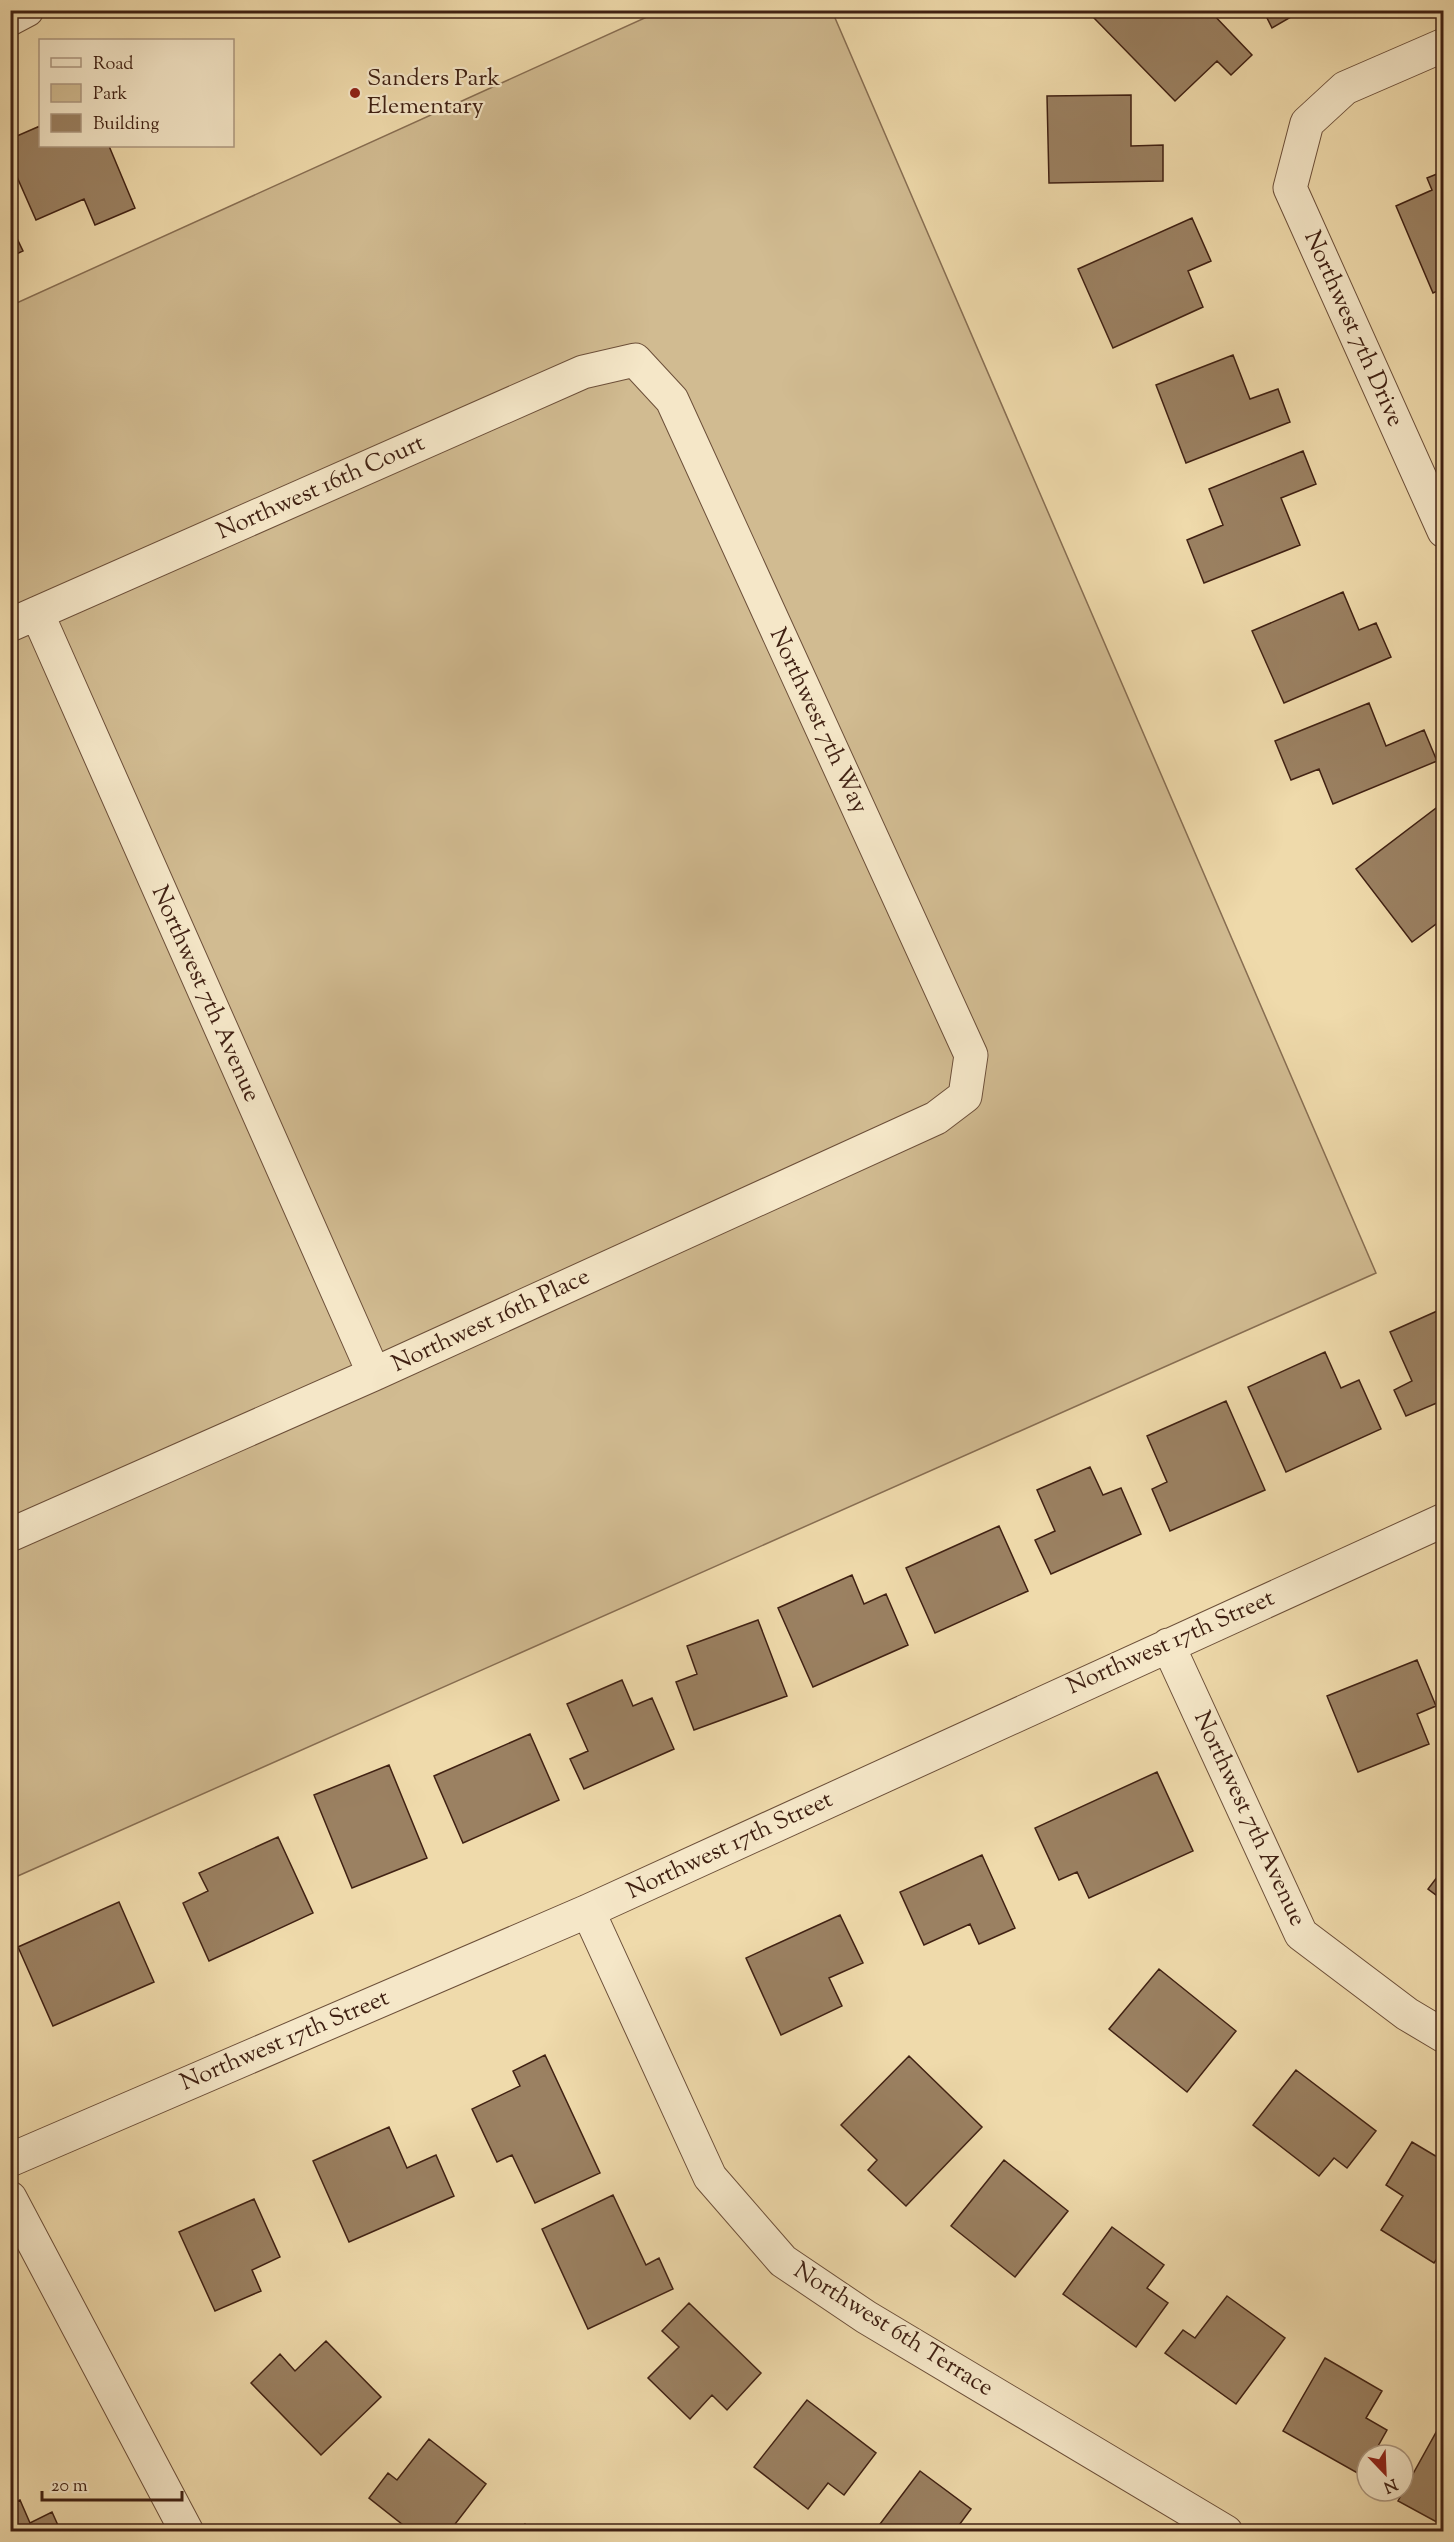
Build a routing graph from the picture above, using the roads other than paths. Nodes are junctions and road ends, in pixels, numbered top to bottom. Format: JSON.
{"nodes":[{"id":1,"x":27,"y":10,"type":"edge"},
{"id":2,"x":10,"y":19,"type":"edge"},
{"id":3,"x":1443,"y":45,"type":"edge"},
{"id":4,"x":634,"y":360,"type":"joint"},
{"id":5,"x":1443,"y":531,"type":"edge"},
{"id":6,"x":24,"y":619,"type":"edge"},
{"id":7,"x":965,"y":1096,"type":"joint"},
{"id":8,"x":374,"y":1374,"type":"junction"},
{"id":9,"x":1443,"y":1520,"type":"edge"},
{"id":10,"x":10,"y":1535,"type":"edge"},
{"id":11,"x":1168,"y":1645,"type":"junction"},
{"id":12,"x":588,"y":1911,"type":"junction"},
{"id":13,"x":1443,"y":2036,"type":"edge"},
{"id":14,"x":10,"y":2160,"type":"edge"},
{"id":15,"x":10,"y":2198,"type":"edge"},
{"id":16,"x":187,"y":2532,"type":"edge"},
{"id":17,"x":1226,"y":2532,"type":"edge"}],
"edges":[{"from":1,"to":2,"type":"street"},
{"from":3,"to":5,"type":"street","name":"Northwest 7th Drive"},
{"from":4,"to":6,"type":"street","name":"Northwest 16th Court"},
{"from":4,"to":7,"type":"street","name":"Northwest 7th Way"},
{"from":6,"to":8,"type":"street","name":"Northwest 7th Avenue"},
{"from":7,"to":8,"type":"street","name":"Northwest 16th Place"},
{"from":8,"to":10,"type":"street","name":"Northwest 16th Place"},
{"from":9,"to":11,"type":"street","name":"Northwest 17th Street"},
{"from":11,"to":12,"type":"street","name":"Northwest 17th Street"},
{"from":11,"to":13,"type":"street","name":"Northwest 7th Avenue"},
{"from":12,"to":14,"type":"street","name":"Northwest 17th Street"},
{"from":12,"to":17,"type":"street","name":"Northwest 6th Terrace"},
{"from":15,"to":16,"type":"street"}]}
